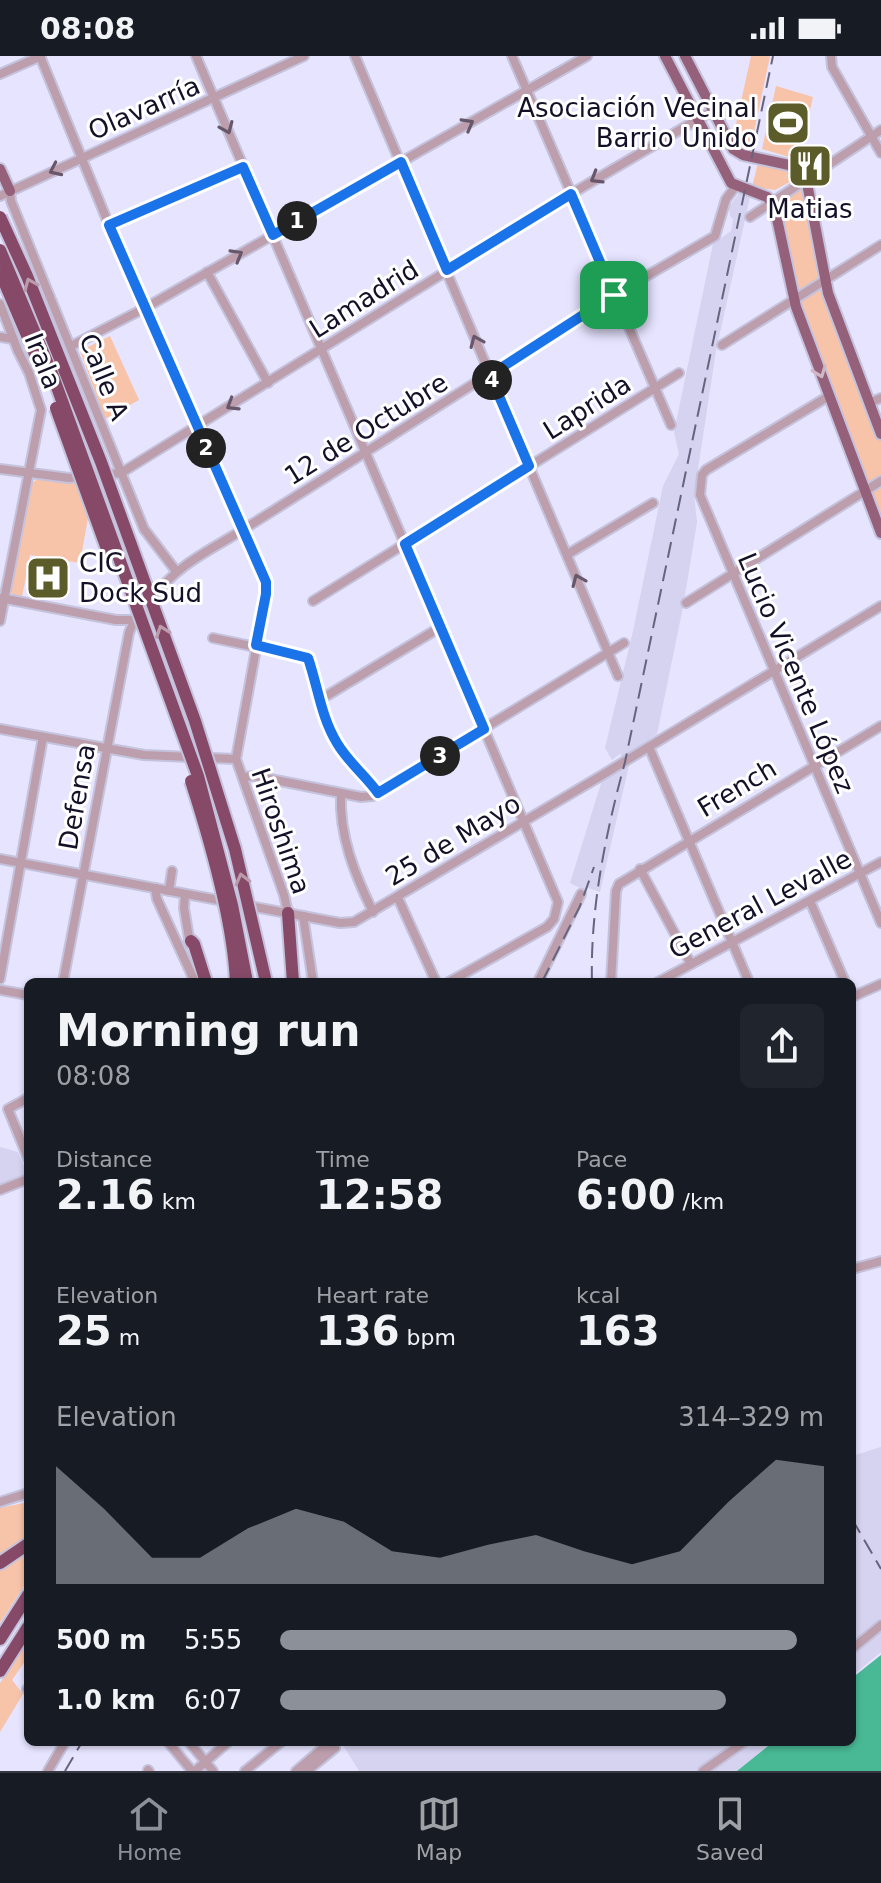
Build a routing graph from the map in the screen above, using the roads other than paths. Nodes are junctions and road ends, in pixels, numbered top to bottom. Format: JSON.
{"nodes":[{"id":1,"x":40,"y":56,"type":"edge"},
{"id":2,"x":196,"y":56,"type":"edge"},
{"id":3,"x":304,"y":56,"type":"edge"},
{"id":4,"x":355,"y":56,"type":"edge"},
{"id":5,"x":512,"y":56,"type":"edge"},
{"id":6,"x":587,"y":56,"type":"edge"},
{"id":7,"x":665,"y":56,"type":"edge"},
{"id":8,"x":685,"y":56,"type":"edge"},
{"id":9,"x":831,"y":58,"type":"edge"},
{"id":10,"x":0,"y":74,"type":"edge"},
{"id":11,"x":527,"y":91,"type":"junction"},
{"id":12,"x":214,"y":98,"type":"junction"},
{"id":13,"x":712,"y":111,"type":"junction"},
{"id":14,"x":696,"y":118,"type":"junction"},
{"id":15,"x":881,"y":130,"type":"edge"},
{"id":16,"x":872,"y":136,"type":"junction"},
{"id":17,"x":881,"y":153,"type":"edge"},
{"id":18,"x":81,"y":158,"type":"junction"},
{"id":19,"x":401,"y":162,"type":"junction"},
{"id":20,"x":243,"y":167,"type":"junction"},
{"id":21,"x":0,"y":169,"type":"edge"},
{"id":22,"x":806,"y":178,"type":"junction"},
{"id":23,"x":735,"y":187,"type":"junction"},
{"id":24,"x":5,"y":193,"type":"edge"},
{"id":25,"x":571,"y":194,"type":"junction"},
{"id":26,"x":772,"y":202,"type":"junction"},
{"id":27,"x":0,"y":217,"type":"edge"},
{"id":28,"x":750,"y":217,"type":"dead end"},
{"id":29,"x":109,"y":225,"type":"junction"},
{"id":30,"x":273,"y":235,"type":"junction"},
{"id":31,"x":881,"y":245,"type":"edge"},
{"id":32,"x":0,"y":250,"type":"edge"},
{"id":33,"x":447,"y":270,"type":"junction"},
{"id":34,"x":0,"y":272,"type":"edge"},
{"id":35,"x":207,"y":272,"type":"junction"},
{"id":36,"x":825,"y":280,"type":"junction"},
{"id":37,"x":614,"y":295,"type":"junction"},
{"id":38,"x":794,"y":299,"type":"junction"},
{"id":39,"x":0,"y":304,"type":"edge"},
{"id":40,"x":145,"y":308,"type":"junction"},
{"id":41,"x":0,"y":337,"type":"edge"},
{"id":42,"x":13,"y":339,"type":"junction"},
{"id":43,"x":722,"y":345,"type":"dead end"},
{"id":44,"x":71,"y":346,"type":"junction"},
{"id":45,"x":322,"y":349,"type":"junction"},
{"id":46,"x":679,"y":373,"type":"dead end"},
{"id":47,"x":490,"y":375,"type":"junction"},
{"id":48,"x":268,"y":383,"type":"junction"},
{"id":49,"x":654,"y":389,"type":"junction"},
{"id":50,"x":829,"y":396,"type":"junction"},
{"id":51,"x":881,"y":398,"type":"edge"},
{"id":52,"x":869,"y":403,"type":"junction"},
{"id":53,"x":671,"y":425,"type":"dead end"},
{"id":54,"x":197,"y":426,"type":"junction"},
{"id":55,"x":881,"y":434,"type":"edge"},
{"id":56,"x":365,"y":453,"type":"junction"},
{"id":57,"x":529,"y":466,"type":"junction"},
{"id":58,"x":0,"y":469,"type":"edge"},
{"id":59,"x":121,"y":473,"type":"junction"},
{"id":60,"x":29,"y":474,"type":"junction"},
{"id":61,"x":881,"y":481,"type":"edge"},
{"id":62,"x":865,"y":490,"type":"junction"},
{"id":63,"x":653,"y":503,"type":"dead end"},
{"id":64,"x":241,"y":531,"type":"junction"},
{"id":65,"x":881,"y":533,"type":"edge"},
{"id":66,"x":405,"y":544,"type":"junction"},
{"id":67,"x":568,"y":554,"type":"junction"},
{"id":68,"x":176,"y":571,"type":"junction"},
{"id":69,"x":733,"y":574,"type":"junction"},
{"id":70,"x":2,"y":599,"type":"edge"},
{"id":71,"x":313,"y":601,"type":"dead end"},
{"id":72,"x":686,"y":603,"type":"dead end"},
{"id":73,"x":881,"y":606,"type":"edge"},
{"id":74,"x":134,"y":620,"type":"junction"},
{"id":75,"x":0,"y":621,"type":"edge"},
{"id":76,"x":439,"y":628,"type":"junction"},
{"id":77,"x":213,"y":638,"type":"dead end"},
{"id":78,"x":624,"y":643,"type":"dead end"},
{"id":79,"x":256,"y":645,"type":"junction"},
{"id":80,"x":608,"y":652,"type":"junction"},
{"id":81,"x":774,"y":670,"type":"junction"},
{"id":82,"x":618,"y":676,"type":"dead end"},
{"id":83,"x":318,"y":698,"type":"junction"},
{"id":84,"x":881,"y":726,"type":"edge"},
{"id":85,"x":0,"y":729,"type":"edge"},
{"id":86,"x":484,"y":729,"type":"junction"},
{"id":87,"x":43,"y":737,"type":"junction"},
{"id":88,"x":649,"y":747,"type":"junction"},
{"id":89,"x":106,"y":749,"type":"junction"},
{"id":90,"x":236,"y":759,"type":"junction"},
{"id":91,"x":814,"y":765,"type":"junction"},
{"id":92,"x":243,"y":777,"type":"junction"},
{"id":93,"x":378,"y":793,"type":"junction"},
{"id":94,"x":341,"y":794,"type":"junction"},
{"id":95,"x":523,"y":821,"type":"junction"},
{"id":96,"x":689,"y":840,"type":"junction"},
{"id":97,"x":0,"y":859,"type":"edge"},
{"id":98,"x":881,"y":862,"type":"edge"},
{"id":99,"x":21,"y":863,"type":"junction"},
{"id":100,"x":640,"y":869,"type":"junction"},
{"id":101,"x":172,"y":871,"type":"dead end"},
{"id":102,"x":859,"y":874,"type":"junction"},
{"id":103,"x":83,"y":875,"type":"junction"},
{"id":104,"x":155,"y":888,"type":"junction"},
{"id":105,"x":169,"y":891,"type":"junction"},
{"id":106,"x":185,"y":894,"type":"junction"},
{"id":107,"x":581,"y":894,"type":"dead end"},
{"id":108,"x":398,"y":898,"type":"junction"},
{"id":109,"x":810,"y":901,"type":"junction"},
{"id":110,"x":373,"y":912,"type":"junction"},
{"id":111,"x":288,"y":913,"type":"junction"},
{"id":112,"x":303,"y":916,"type":"junction"},
{"id":113,"x":552,"y":922,"type":"junction"},
{"id":114,"x":881,"y":923,"type":"edge"},
{"id":115,"x":561,"y":939,"type":"junction"},
{"id":116,"x":191,"y":941,"type":"junction"},
{"id":117,"x":732,"y":941,"type":"junction"},
{"id":118,"x":691,"y":964,"type":"junction"},
{"id":119,"x":192,"y":971,"type":"junction"},
{"id":120,"x":64,"y":978,"type":"edge"},
{"id":121,"x":194,"y":978,"type":"edge"},
{"id":122,"x":205,"y":978,"type":"edge"},
{"id":123,"x":235,"y":978,"type":"edge"},
{"id":124,"x":246,"y":978,"type":"edge"},
{"id":125,"x":265,"y":978,"type":"edge"},
{"id":126,"x":293,"y":978,"type":"edge"},
{"id":127,"x":312,"y":978,"type":"edge"},
{"id":128,"x":434,"y":978,"type":"edge"},
{"id":129,"x":456,"y":978,"type":"edge"},
{"id":130,"x":540,"y":978,"type":"edge"},
{"id":131,"x":611,"y":978,"type":"edge"},
{"id":132,"x":665,"y":978,"type":"edge"},
{"id":133,"x":747,"y":978,"type":"edge"},
{"id":134,"x":843,"y":978,"type":"edge"},
{"id":135,"x":0,"y":979,"type":"edge"},
{"id":136,"x":881,"y":984,"type":"edge"},
{"id":137,"x":0,"y":990,"type":"edge"},
{"id":138,"x":24,"y":994,"type":"edge"},
{"id":139,"x":856,"y":995,"type":"edge"},
{"id":140,"x":24,"y":1100,"type":"edge"},
{"id":141,"x":24,"y":1149,"type":"edge"},
{"id":142,"x":24,"y":1181,"type":"edge"},
{"id":143,"x":0,"y":1190,"type":"edge"},
{"id":144,"x":881,"y":1261,"type":"edge"},
{"id":145,"x":856,"y":1268,"type":"edge"},
{"id":146,"x":24,"y":1494,"type":"edge"},
{"id":147,"x":0,"y":1502,"type":"edge"},
{"id":148,"x":24,"y":1547,"type":"edge"},
{"id":149,"x":2,"y":1561,"type":"edge"},
{"id":150,"x":24,"y":1601,"type":"edge"},
{"id":151,"x":881,"y":1625,"type":"edge"},
{"id":152,"x":24,"y":1633,"type":"edge"},
{"id":153,"x":0,"y":1639,"type":"edge"},
{"id":154,"x":856,"y":1646,"type":"edge"},
{"id":155,"x":0,"y":1671,"type":"edge"},
{"id":156,"x":63,"y":1746,"type":"edge"},
{"id":157,"x":171,"y":1746,"type":"edge"},
{"id":158,"x":192,"y":1746,"type":"edge"},
{"id":159,"x":223,"y":1746,"type":"edge"},
{"id":160,"x":276,"y":1746,"type":"edge"},
{"id":161,"x":331,"y":1746,"type":"edge"},
{"id":162,"x":331,"y":1746,"type":"edge"},
{"id":163,"x":738,"y":1746,"type":"edge"},
{"id":164,"x":205,"y":1762,"type":"junction"},
{"id":165,"x":48,"y":1771,"type":"edge"},
{"id":166,"x":193,"y":1771,"type":"edge"},
{"id":167,"x":213,"y":1771,"type":"edge"},
{"id":168,"x":245,"y":1771,"type":"edge"},
{"id":169,"x":296,"y":1771,"type":"edge"},
{"id":170,"x":307,"y":1771,"type":"edge"},
{"id":171,"x":703,"y":1771,"type":"edge"}],
"edges":[{"from":1,"to":10,"type":"street"},
{"from":1,"to":18,"type":"street","name":"Hiroshima"},
{"from":2,"to":12,"type":"street"},
{"from":3,"to":12,"type":"street","name":"Olavarría"},
{"from":4,"to":19,"type":"street"},
{"from":5,"to":11,"type":"street"},
{"from":6,"to":11,"type":"street"},
{"from":7,"to":14,"type":"main road"},
{"from":8,"to":13,"type":"main road"},
{"from":9,"to":16,"type":"street"},
{"from":19,"to":11,"type":"street","one_way":true},
{"from":11,"to":25,"type":"street"},
{"from":12,"to":18,"type":"street","name":"Olavarría"},
{"from":12,"to":20,"type":"street","one_way":true},
{"from":13,"to":14,"type":"street","name":"Lamadrid"},
{"from":13,"to":22,"type":"main road"},
{"from":14,"to":23,"type":"main road"},
{"from":14,"to":25,"type":"street","name":"Lamadrid","one_way":true},
{"from":15,"to":16,"type":"street"},
{"from":16,"to":17,"type":"street"},
{"from":16,"to":22,"type":"street"},
{"from":18,"to":24,"type":"street","name":"Olavarría","one_way":true},
{"from":18,"to":29,"type":"street","name":"Hiroshima"},
{"from":19,"to":30,"type":"street"},
{"from":19,"to":33,"type":"street"},
{"from":20,"to":29,"type":"street"},
{"from":20,"to":30,"type":"street"},
{"from":21,"to":24,"type":"main road"},
{"from":22,"to":26,"type":"street"},
{"from":22,"to":36,"type":"main road"},
{"from":23,"to":26,"type":"main road"},
{"from":23,"to":37,"type":"street","name":"12 de Octubre"},
{"from":24,"to":44,"type":"street","name":"Calle A"},
{"from":25,"to":33,"type":"street","name":"Lamadrid"},
{"from":25,"to":37,"type":"street"},
{"from":26,"to":28,"type":"street"},
{"from":26,"to":38,"type":"main road"},
{"from":125,"to":27,"type":"highway","one_way":true,"bridge":true},
{"from":29,"to":40,"type":"street","name":"Hiroshima"},
{"from":35,"to":30,"type":"street","one_way":true},
{"from":30,"to":45,"type":"street"},
{"from":31,"to":36,"type":"street"},
{"from":32,"to":124,"type":"highway","bridge":true},
{"from":33,"to":45,"type":"street","name":"Lamadrid"},
{"from":47,"to":33,"type":"street","one_way":true},
{"from":34,"to":123,"type":"highway","bridge":true},
{"from":35,"to":40,"type":"street"},
{"from":35,"to":48,"type":"street"},
{"from":36,"to":38,"type":"street"},
{"from":36,"to":52,"type":"main road"},
{"from":37,"to":47,"type":"street","name":"12 de Octubre"},
{"from":37,"to":49,"type":"street"},
{"from":38,"to":43,"type":"street"},
{"from":38,"to":50,"type":"main road","one_way":true},
{"from":39,"to":42,"type":"street","name":"Irala"},
{"from":40,"to":44,"type":"street"},
{"from":40,"to":54,"type":"street","name":"Hiroshima"},
{"from":41,"to":42,"type":"street"},
{"from":42,"to":60,"type":"street","name":"Irala"},
{"from":44,"to":59,"type":"street","name":"Calle A"},
{"from":45,"to":48,"type":"street","name":"Lamadrid"},
{"from":45,"to":56,"type":"street"},
{"from":46,"to":49,"type":"street","name":"Laprida"},
{"from":47,"to":56,"type":"street","name":"12 de Octubre"},
{"from":47,"to":57,"type":"street"},
{"from":48,"to":54,"type":"street","name":"Lamadrid","one_way":true},
{"from":49,"to":53,"type":"street"},
{"from":49,"to":57,"type":"street","name":"Laprida"},
{"from":50,"to":62,"type":"main road"},
{"from":50,"to":69,"type":"street","name":"Lucio Vicente López"},
{"from":51,"to":52,"type":"street"},
{"from":52,"to":55,"type":"main road"},
{"from":54,"to":59,"type":"street","name":"Lamadrid"},
{"from":54,"to":64,"type":"street","name":"Hiroshima"},
{"from":56,"to":64,"type":"street","name":"12 de Octubre"},
{"from":56,"to":66,"type":"street"},
{"from":57,"to":66,"type":"street","name":"Laprida"},
{"from":57,"to":67,"type":"street"},
{"from":58,"to":60,"type":"street"},
{"from":59,"to":60,"type":"street"},
{"from":59,"to":68,"type":"street","name":"Calle A"},
{"from":60,"to":70,"type":"street","name":"Irala"},
{"from":61,"to":62,"type":"street"},
{"from":62,"to":65,"type":"main road"},
{"from":62,"to":69,"type":"street"},
{"from":63,"to":67,"type":"street"},
{"from":64,"to":68,"type":"street","name":"12 de Octubre"},
{"from":64,"to":79,"type":"street","name":"Hiroshima"},
{"from":66,"to":71,"type":"street","name":"Laprida"},
{"from":66,"to":76,"type":"street"},
{"from":80,"to":67,"type":"street","one_way":true},
{"from":68,"to":74,"type":"street","name":"12 de Octubre"},
{"from":69,"to":72,"type":"street"},
{"from":69,"to":81,"type":"street","name":"Lucio Vicente López"},
{"from":70,"to":74,"type":"street"},
{"from":70,"to":75,"type":"street","name":"Irala"},
{"from":73,"to":81,"type":"street","name":"25 de Mayo"},
{"from":74,"to":89,"type":"street","name":"Defensa"},
{"from":76,"to":83,"type":"street"},
{"from":76,"to":86,"type":"street"},
{"from":77,"to":79,"type":"street"},
{"from":78,"to":80,"type":"street"},
{"from":79,"to":83,"type":"street"},
{"from":79,"to":90,"type":"street","name":"Hiroshima"},
{"from":80,"to":82,"type":"street"},
{"from":80,"to":86,"type":"street"},
{"from":81,"to":88,"type":"street","name":"25 de Mayo"},
{"from":81,"to":91,"type":"street","name":"Lucio Vicente López"},
{"from":83,"to":93,"type":"street"},
{"from":84,"to":91,"type":"street","name":"French"},
{"from":85,"to":87,"type":"street"},
{"from":86,"to":93,"type":"street"},
{"from":86,"to":95,"type":"street"},
{"from":87,"to":89,"type":"street"},
{"from":87,"to":99,"type":"street"},
{"from":88,"to":95,"type":"street","name":"25 de Mayo"},
{"from":88,"to":96,"type":"street"},
{"from":89,"to":90,"type":"street"},
{"from":89,"to":103,"type":"street","name":"Defensa"},
{"from":90,"to":92,"type":"street","name":"Hiroshima"},
{"from":91,"to":96,"type":"street","name":"French"},
{"from":91,"to":102,"type":"street","name":"Lucio Vicente López"},
{"from":92,"to":94,"type":"street"},
{"from":92,"to":111,"type":"street","name":"Hiroshima"},
{"from":93,"to":94,"type":"street"},
{"from":94,"to":110,"type":"street"},
{"from":95,"to":108,"type":"street","name":"25 de Mayo"},
{"from":95,"to":113,"type":"street"},
{"from":96,"to":100,"type":"street","name":"French"},
{"from":96,"to":117,"type":"street"},
{"from":97,"to":99,"type":"street","name":"25 de Mayo"},
{"from":98,"to":102,"type":"street","name":"General Levalle"},
{"from":99,"to":103,"type":"street","name":"25 de Mayo"},
{"from":99,"to":135,"type":"street"},
{"from":100,"to":118,"type":"street"},
{"from":100,"to":131,"type":"street","name":"French"},
{"from":101,"to":105,"type":"street"},
{"from":102,"to":109,"type":"street","name":"General Levalle"},
{"from":102,"to":114,"type":"street","name":"Lucio Vicente López"},
{"from":103,"to":104,"type":"street","name":"25 de Mayo"},
{"from":103,"to":120,"type":"street","name":"Defensa"},
{"from":104,"to":105,"type":"street","name":"25 de Mayo"},
{"from":104,"to":119,"type":"street"},
{"from":105,"to":106,"type":"street","name":"25 de Mayo"},
{"from":106,"to":111,"type":"street","name":"25 de Mayo"},
{"from":106,"to":116,"type":"street"},
{"from":107,"to":115,"type":"street"},
{"from":108,"to":110,"type":"street","name":"25 de Mayo"},
{"from":108,"to":128,"type":"street"},
{"from":109,"to":117,"type":"street","name":"General Levalle"},
{"from":109,"to":134,"type":"street"},
{"from":110,"to":112,"type":"street","name":"25 de Mayo"},
{"from":111,"to":112,"type":"street","name":"25 de Mayo"},
{"from":111,"to":126,"type":"highway"},
{"from":112,"to":127,"type":"street"},
{"from":113,"to":115,"type":"street"},
{"from":113,"to":129,"type":"street"},
{"from":115,"to":130,"type":"street"},
{"from":116,"to":119,"type":"street"},
{"from":116,"to":122,"type":"highway"},
{"from":117,"to":118,"type":"street","name":"General Levalle"},
{"from":117,"to":133,"type":"street"},
{"from":118,"to":132,"type":"street","name":"General Levalle"},
{"from":119,"to":121,"type":"street"},
{"from":136,"to":139,"type":"street"},
{"from":137,"to":138,"type":"street"},
{"from":140,"to":141,"type":"street"},
{"from":142,"to":143,"type":"street"},
{"from":144,"to":145,"type":"street"},
{"from":146,"to":147,"type":"street"},
{"from":148,"to":149,"type":"highway"},
{"from":150,"to":153,"type":"highway"},
{"from":151,"to":154,"type":"street"},
{"from":152,"to":155,"type":"highway"},
{"from":156,"to":165,"type":"street"},
{"from":157,"to":166,"type":"street"},
{"from":158,"to":164,"type":"street"},
{"from":159,"to":164,"type":"street"},
{"from":160,"to":168,"type":"street"},
{"from":161,"to":169,"type":"street"},
{"from":162,"to":170,"type":"street"},
{"from":163,"to":171,"type":"street"},
{"from":164,"to":166,"type":"street"},
{"from":164,"to":167,"type":"street"}]}
